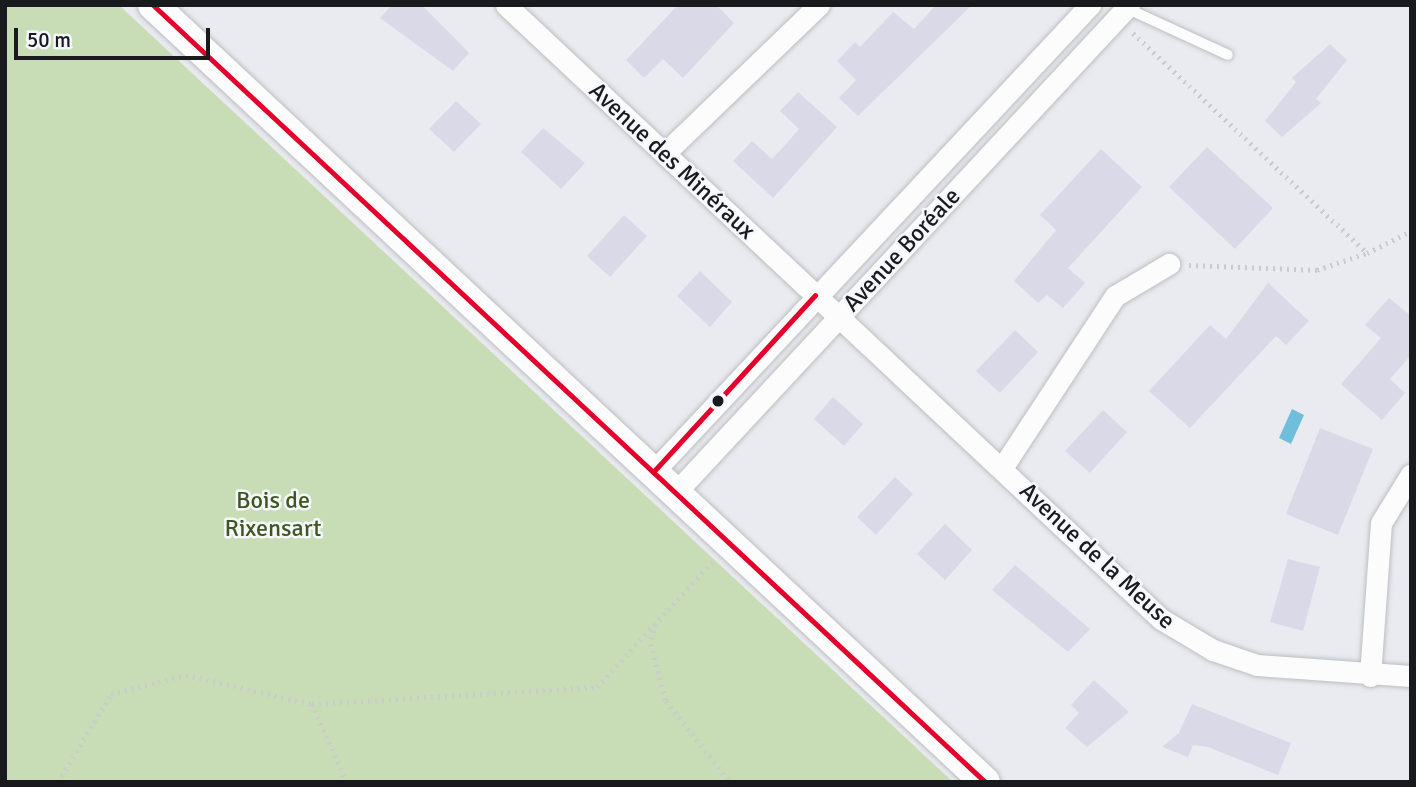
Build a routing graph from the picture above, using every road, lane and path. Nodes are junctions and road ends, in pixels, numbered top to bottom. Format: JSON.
{"nodes":[{"id":1,"x":153,"y":5,"type":"edge"},
{"id":2,"x":506,"y":5,"type":"edge"},
{"id":3,"x":819,"y":5,"type":"edge"},
{"id":4,"x":1090,"y":5,"type":"edge"},
{"id":5,"x":1122,"y":10,"type":"edge"},
{"id":6,"x":1228,"y":55,"type":"dead end"},
{"id":7,"x":665,"y":153,"type":"junction"},
{"id":8,"x":1411,"y":231,"type":"edge"},
{"id":9,"x":1367,"y":253,"type":"junction"},
{"id":10,"x":1169,"y":264,"type":"joint"},
{"id":11,"x":815,"y":295,"type":"junction"},
{"id":12,"x":838,"y":318,"type":"junction"},
{"id":13,"x":1002,"y":468,"type":"junction"},
{"id":14,"x":653,"y":472,"type":"junction"},
{"id":15,"x":1411,"y":474,"type":"edge"},
{"id":16,"x":676,"y":492,"type":"junction"},
{"id":17,"x":729,"y":543,"type":"junction"},
{"id":18,"x":656,"y":623,"type":"junction"},
{"id":19,"x":1370,"y":676,"type":"junction"},
{"id":20,"x":1411,"y":677,"type":"edge"},
{"id":21,"x":312,"y":704,"type":"junction"},
{"id":22,"x":58,"y":782,"type":"edge"},
{"id":23,"x":347,"y":782,"type":"edge"},
{"id":24,"x":730,"y":782,"type":"edge"},
{"id":25,"x":985,"y":782,"type":"edge"}],
"edges":[{"from":1,"to":14,"type":"street"},
{"from":2,"to":7,"type":"street","name":"Avenue des Minéraux"},
{"from":3,"to":7,"type":"street"},
{"from":4,"to":11,"type":"street","name":"Avenue Boréale"},
{"from":5,"to":6,"type":"lane"},
{"from":5,"to":9,"type":"path"},
{"from":5,"to":12,"type":"street","name":"Avenue Boréale"},
{"from":7,"to":11,"type":"street","name":"Avenue des Minéraux"},
{"from":8,"to":9,"type":"path"},
{"from":9,"to":10,"type":"path"},
{"from":10,"to":13,"type":"street"},
{"from":11,"to":12,"type":"street","name":"Avenue des Minéraux"},
{"from":11,"to":14,"type":"street","name":"Avenue Boréale"},
{"from":12,"to":13,"type":"street","name":"Avenue de la Meuse"},
{"from":12,"to":16,"type":"street","name":"Avenue Boréale"},
{"from":13,"to":19,"type":"street","name":"Avenue de la Meuse"},
{"from":14,"to":16,"type":"street"},
{"from":15,"to":19,"type":"street"},
{"from":16,"to":17,"type":"street"},
{"from":17,"to":18,"type":"path"},
{"from":17,"to":25,"type":"street"},
{"from":18,"to":21,"type":"path"},
{"from":18,"to":24,"type":"path"},
{"from":19,"to":20,"type":"street","name":"Avenue de la Meuse"},
{"from":21,"to":22,"type":"path"},
{"from":21,"to":23,"type":"path"}]}
